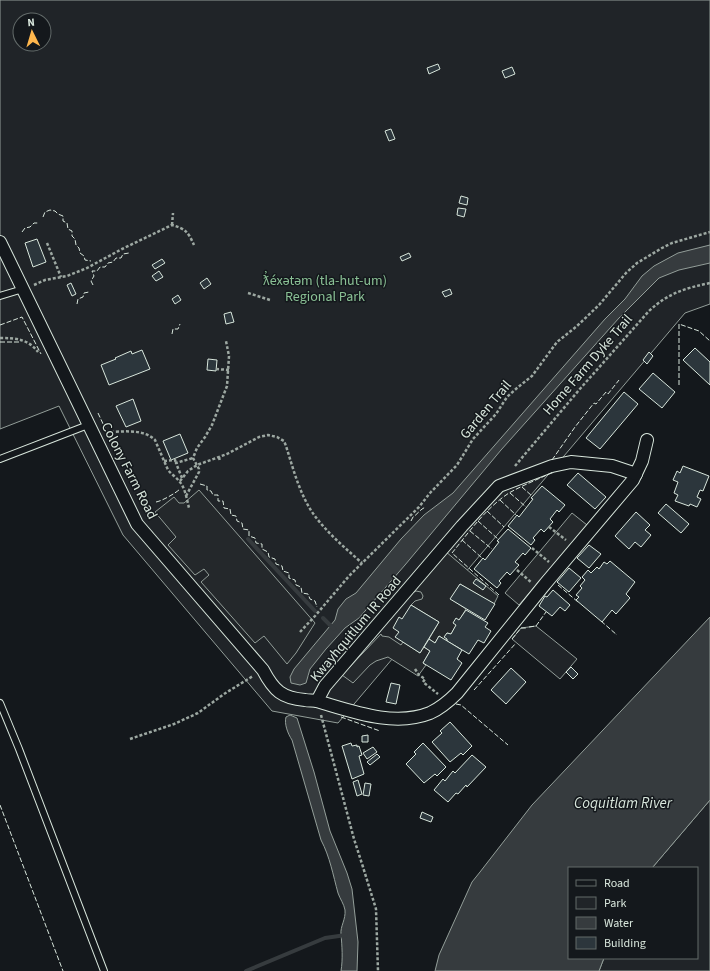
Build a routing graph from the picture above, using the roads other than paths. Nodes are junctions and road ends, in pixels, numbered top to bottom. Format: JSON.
{"nodes":[{"id":1,"x":0,"y":242,"type":"edge"},
{"id":2,"x":23,"y":289,"type":"junction"},
{"id":3,"x":0,"y":296,"type":"edge"},
{"id":4,"x":88,"y":424,"type":"junction"},
{"id":5,"x":647,"y":440,"type":"dead end"},
{"id":6,"x":0,"y":459,"type":"edge"},
{"id":7,"x":636,"y":474,"type":"junction"},
{"id":8,"x":317,"y":701,"type":"junction"},
{"id":9,"x":0,"y":703,"type":"edge"},
{"id":10,"x":104,"y":971,"type":"edge"}],
"edges":[{"from":1,"to":2,"type":"street","name":"Colony Farm Road"},
{"from":2,"to":3,"type":"lane"},
{"from":2,"to":4,"type":"street","name":"Colony Farm Road"},
{"from":4,"to":6,"type":"lane"},
{"from":4,"to":8,"type":"street","name":"Colony Farm Road"},
{"from":5,"to":7,"type":"street","name":"Kwayhquitlum IR Road"},
{"from":7,"to":8,"type":"street","name":"Kwayhquitlum IR Road"},
{"from":7,"to":8,"type":"street","name":"Kwayhquitlum IR Road"},
{"from":9,"to":10,"type":"lane"}]}
